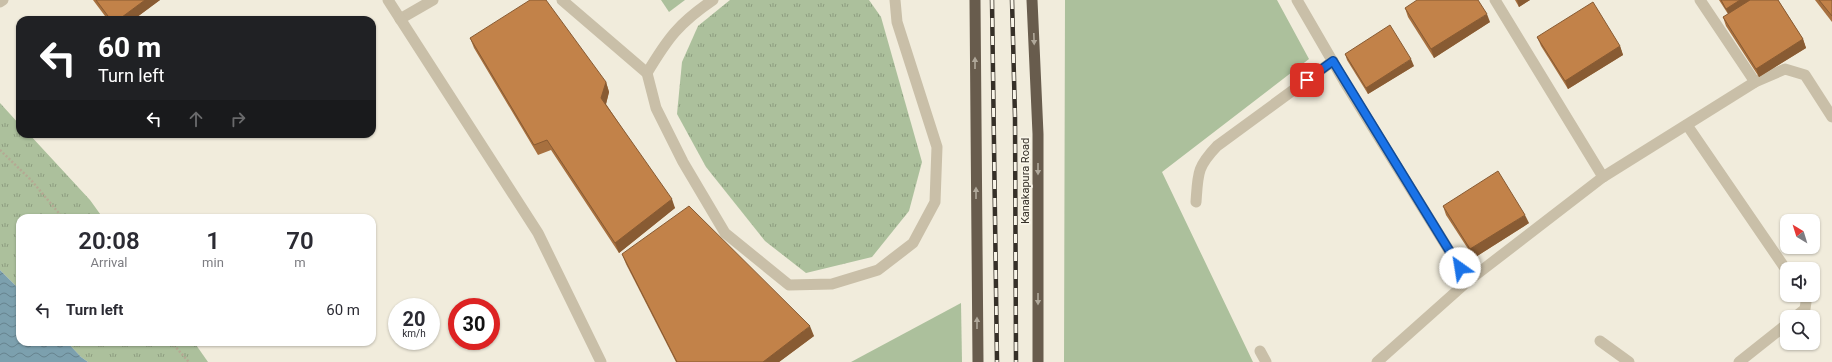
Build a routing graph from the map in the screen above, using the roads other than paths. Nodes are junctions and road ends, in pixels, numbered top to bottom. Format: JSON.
{"nodes":[{"id":1,"x":3,"y":0,"type":"edge"},
{"id":2,"x":388,"y":0,"type":"edge"},
{"id":3,"x":433,"y":0,"type":"edge"},
{"id":4,"x":562,"y":0,"type":"edge"},
{"id":5,"x":713,"y":0,"type":"edge"},
{"id":6,"x":895,"y":0,"type":"edge"},
{"id":7,"x":975,"y":0,"type":"edge"},
{"id":8,"x":1032,"y":0,"type":"edge"},
{"id":9,"x":1297,"y":0,"type":"edge"},
{"id":10,"x":1494,"y":0,"type":"edge"},
{"id":11,"x":1700,"y":0,"type":"edge"},
{"id":12,"x":0,"y":2,"type":"edge"},
{"id":13,"x":400,"y":19,"type":"junction"},
{"id":14,"x":1333,"y":61,"type":"junction"},
{"id":15,"x":647,"y":73,"type":"junction"},
{"id":16,"x":1755,"y":82,"type":"junction"},
{"id":17,"x":1832,"y":117,"type":"edge"},
{"id":18,"x":1686,"y":125,"type":"junction"},
{"id":19,"x":1603,"y":177,"type":"junction"},
{"id":20,"x":1196,"y":202,"type":"dead end"},
{"id":21,"x":1781,"y":262,"type":"edge"},
{"id":22,"x":1468,"y":281,"type":"junction"},
{"id":23,"x":1780,"y":330,"type":"edge"},
{"id":24,"x":1600,"y":341,"type":"dead end"},
{"id":25,"x":1260,"y":351,"type":"dead end"},
{"id":26,"x":600,"y":362,"type":"edge"},
{"id":27,"x":978,"y":362,"type":"edge"},
{"id":28,"x":1038,"y":362,"type":"edge"},
{"id":29,"x":1266,"y":362,"type":"edge"},
{"id":30,"x":1377,"y":362,"type":"edge"},
{"id":31,"x":1629,"y":362,"type":"edge"},
{"id":32,"x":1739,"y":362,"type":"edge"}],
"edges":[{"from":1,"to":12,"type":"street"},
{"from":2,"to":13,"type":"street"},
{"from":3,"to":13,"type":"street"},
{"from":4,"to":15,"type":"street"},
{"from":5,"to":15,"type":"street"},
{"from":6,"to":15,"type":"street"},
{"from":27,"to":7,"type":"highway","one_way":true},
{"from":8,"to":28,"type":"highway","name":"Kanakapura Road","one_way":true},
{"from":9,"to":14,"type":"street"},
{"from":10,"to":19,"type":"street"},
{"from":11,"to":16,"type":"street"},
{"from":13,"to":26,"type":"street"},
{"from":14,"to":20,"type":"street"},
{"from":14,"to":22,"type":"street"},
{"from":16,"to":17,"type":"street"},
{"from":16,"to":18,"type":"street"},
{"from":18,"to":19,"type":"street"},
{"from":18,"to":21,"type":"street"},
{"from":19,"to":22,"type":"street"},
{"from":22,"to":30,"type":"street"},
{"from":23,"to":32,"type":"street"},
{"from":24,"to":31,"type":"street"},
{"from":25,"to":29,"type":"street"}]}
